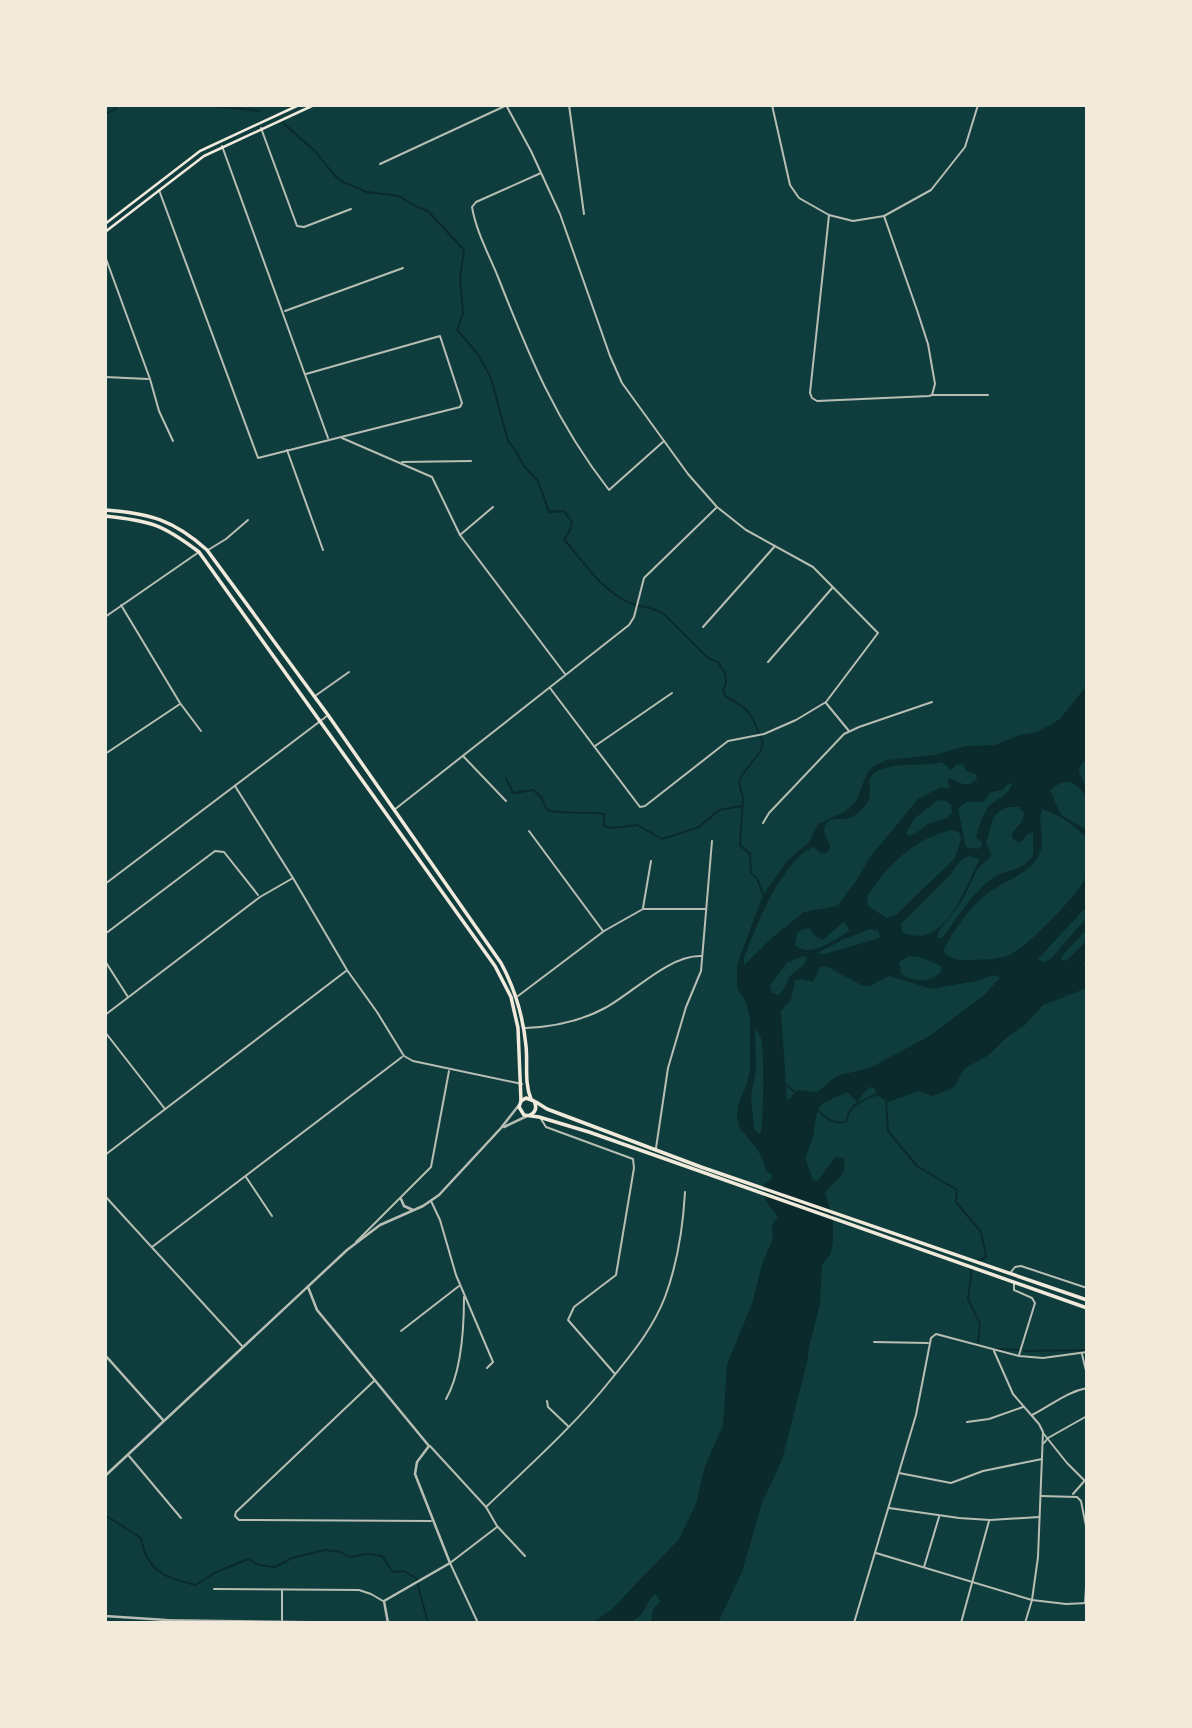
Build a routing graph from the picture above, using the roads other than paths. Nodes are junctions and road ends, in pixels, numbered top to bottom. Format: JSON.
{"nodes":[{"id":1,"x":299,"y":105,"type":"edge"},
{"id":2,"x":312,"y":105,"type":"edge"},
{"id":3,"x":506,"y":105,"type":"edge"},
{"id":4,"x":569,"y":105,"type":"edge"},
{"id":5,"x":772,"y":105,"type":"edge"},
{"id":6,"x":978,"y":105,"type":"edge"},
{"id":7,"x":261,"y":128,"type":"junction"},
{"id":8,"x":222,"y":146,"type":"junction"},
{"id":9,"x":380,"y":164,"type":"dead end"},
{"id":10,"x":542,"y":173,"type":"junction"},
{"id":11,"x":159,"y":189,"type":"junction"},
{"id":12,"x":351,"y":209,"type":"dead end"},
{"id":13,"x":584,"y":215,"type":"dead end"},
{"id":14,"x":829,"y":215,"type":"junction"},
{"id":15,"x":884,"y":216,"type":"junction"},
{"id":16,"x":105,"y":224,"type":"edge"},
{"id":17,"x":105,"y":232,"type":"edge"},
{"id":18,"x":105,"y":256,"type":"edge"},
{"id":19,"x":403,"y":268,"type":"dead end"},
{"id":20,"x":284,"y":312,"type":"junction"},
{"id":21,"x":306,"y":374,"type":"junction"},
{"id":22,"x":105,"y":377,"type":"edge"},
{"id":23,"x":150,"y":379,"type":"junction"},
{"id":24,"x":932,"y":395,"type":"junction"},
{"id":25,"x":988,"y":395,"type":"dead end"},
{"id":26,"x":341,"y":438,"type":"junction"},
{"id":27,"x":328,"y":439,"type":"junction"},
{"id":28,"x":173,"y":441,"type":"dead end"},
{"id":29,"x":664,"y":441,"type":"junction"},
{"id":30,"x":287,"y":449,"type":"junction"},
{"id":31,"x":471,"y":461,"type":"dead end"},
{"id":32,"x":400,"y":463,"type":"junction"},
{"id":33,"x":493,"y":506,"type":"dead end"},
{"id":34,"x":717,"y":507,"type":"junction"},
{"id":35,"x":105,"y":510,"type":"edge"},
{"id":36,"x":105,"y":516,"type":"edge"},
{"id":37,"x":248,"y":520,"type":"dead end"},
{"id":38,"x":460,"y":535,"type":"junction"},
{"id":39,"x":776,"y":545,"type":"junction"},
{"id":40,"x":207,"y":550,"type":"junction"},
{"id":41,"x":323,"y":550,"type":"dead end"},
{"id":42,"x":199,"y":552,"type":"junction"},
{"id":43,"x":833,"y":586,"type":"junction"},
{"id":44,"x":121,"y":605,"type":"junction"},
{"id":45,"x":105,"y":617,"type":"edge"},
{"id":46,"x":703,"y":627,"type":"dead end"},
{"id":47,"x":768,"y":662,"type":"dead end"},
{"id":48,"x":348,"y":672,"type":"dead end"},
{"id":49,"x":566,"y":675,"type":"junction"},
{"id":50,"x":550,"y":688,"type":"junction"},
{"id":51,"x":672,"y":693,"type":"dead end"},
{"id":52,"x":314,"y":697,"type":"junction"},
{"id":53,"x":826,"y":702,"type":"junction"},
{"id":54,"x":932,"y":702,"type":"dead end"},
{"id":55,"x":180,"y":703,"type":"junction"},
{"id":56,"x":328,"y":715,"type":"junction"},
{"id":57,"x":320,"y":720,"type":"junction"},
{"id":58,"x":201,"y":731,"type":"dead end"},
{"id":59,"x":849,"y":731,"type":"junction"},
{"id":60,"x":594,"y":746,"type":"junction"},
{"id":61,"x":105,"y":754,"type":"edge"},
{"id":62,"x":464,"y":756,"type":"junction"},
{"id":63,"x":235,"y":786,"type":"junction"},
{"id":64,"x":506,"y":801,"type":"dead end"},
{"id":65,"x":394,"y":811,"type":"junction"},
{"id":66,"x":763,"y":823,"type":"dead end"},
{"id":67,"x":530,"y":831,"type":"dead end"},
{"id":68,"x":712,"y":841,"type":"dead end"},
{"id":69,"x":650,"y":861,"type":"dead end"},
{"id":70,"x":293,"y":878,"type":"junction"},
{"id":71,"x":105,"y":884,"type":"edge"},
{"id":72,"x":260,"y":897,"type":"junction"},
{"id":73,"x":643,"y":909,"type":"junction"},
{"id":74,"x":707,"y":909,"type":"junction"},
{"id":75,"x":604,"y":931,"type":"junction"},
{"id":76,"x":105,"y":934,"type":"edge"},
{"id":77,"x":483,"y":936,"type":"junction"},
{"id":78,"x":477,"y":939,"type":"junction"},
{"id":79,"x":702,"y":956,"type":"junction"},
{"id":80,"x":105,"y":961,"type":"edge"},
{"id":81,"x":347,"y":970,"type":"junction"},
{"id":82,"x":517,"y":996,"type":"junction"},
{"id":83,"x":129,"y":998,"type":"junction"},
{"id":84,"x":105,"y":1015,"type":"edge"},
{"id":85,"x":524,"y":1028,"type":"junction"},
{"id":86,"x":105,"y":1032,"type":"edge"},
{"id":87,"x":404,"y":1056,"type":"junction"},
{"id":88,"x":449,"y":1070,"type":"junction"},
{"id":89,"x":522,"y":1084,"type":"junction"},
{"id":90,"x":533,"y":1100,"type":"junction"},
{"id":91,"x":520,"y":1103,"type":"junction"},
{"id":92,"x":165,"y":1109,"type":"junction"},
{"id":93,"x":528,"y":1115,"type":"junction"},
{"id":94,"x":540,"y":1116,"type":"junction"},
{"id":95,"x":502,"y":1128,"type":"junction"},
{"id":96,"x":655,"y":1150,"type":"junction"},
{"id":97,"x":105,"y":1155,"type":"edge"},
{"id":98,"x":700,"y":1169,"type":"junction"},
{"id":99,"x":246,"y":1176,"type":"junction"},
{"id":100,"x":685,"y":1192,"type":"dead end"},
{"id":101,"x":105,"y":1196,"type":"edge"},
{"id":102,"x":401,"y":1199,"type":"junction"},
{"id":103,"x":431,"y":1200,"type":"junction"},
{"id":104,"x":413,"y":1210,"type":"junction"},
{"id":105,"x":272,"y":1216,"type":"dead end"},
{"id":106,"x":152,"y":1247,"type":"junction"},
{"id":107,"x":347,"y":1250,"type":"junction"},
{"id":108,"x":1010,"y":1274,"type":"junction"},
{"id":109,"x":1014,"y":1282,"type":"junction"},
{"id":110,"x":460,"y":1285,"type":"junction"},
{"id":111,"x":308,"y":1287,"type":"junction"},
{"id":112,"x":1087,"y":1289,"type":"edge"},
{"id":113,"x":464,"y":1296,"type":"junction"},
{"id":114,"x":1087,"y":1300,"type":"edge"},
{"id":115,"x":1087,"y":1308,"type":"edge"},
{"id":116,"x":401,"y":1331,"type":"dead end"},
{"id":117,"x":874,"y":1342,"type":"dead end"},
{"id":118,"x":929,"y":1343,"type":"junction"},
{"id":119,"x":243,"y":1347,"type":"junction"},
{"id":120,"x":994,"y":1350,"type":"junction"},
{"id":121,"x":1087,"y":1352,"type":"edge"},
{"id":122,"x":1082,"y":1353,"type":"junction"},
{"id":123,"x":105,"y":1355,"type":"edge"},
{"id":124,"x":1019,"y":1356,"type":"junction"},
{"id":125,"x":487,"y":1368,"type":"dead end"},
{"id":126,"x":1087,"y":1374,"type":"edge"},
{"id":127,"x":615,"y":1375,"type":"junction"},
{"id":128,"x":375,"y":1380,"type":"junction"},
{"id":129,"x":1087,"y":1388,"type":"edge"},
{"id":130,"x":446,"y":1399,"type":"dead end"},
{"id":131,"x":547,"y":1401,"type":"dead end"},
{"id":132,"x":1023,"y":1407,"type":"junction"},
{"id":133,"x":1032,"y":1415,"type":"junction"},
{"id":134,"x":1087,"y":1416,"type":"edge"},
{"id":135,"x":164,"y":1421,"type":"junction"},
{"id":136,"x":967,"y":1422,"type":"dead end"},
{"id":137,"x":569,"y":1426,"type":"junction"},
{"id":138,"x":1043,"y":1432,"type":"junction"},
{"id":139,"x":1048,"y":1438,"type":"junction"},
{"id":140,"x":1044,"y":1443,"type":"junction"},
{"id":141,"x":429,"y":1446,"type":"junction"},
{"id":142,"x":128,"y":1455,"type":"junction"},
{"id":143,"x":1042,"y":1459,"type":"junction"},
{"id":144,"x":898,"y":1473,"type":"junction"},
{"id":145,"x":105,"y":1476,"type":"edge"},
{"id":146,"x":1086,"y":1480,"type":"edge"},
{"id":147,"x":1072,"y":1495,"type":"junction"},
{"id":148,"x":1040,"y":1496,"type":"junction"},
{"id":149,"x":486,"y":1507,"type":"junction"},
{"id":150,"x":888,"y":1507,"type":"junction"},
{"id":151,"x":940,"y":1516,"type":"junction"},
{"id":152,"x":1039,"y":1517,"type":"junction"},
{"id":153,"x":181,"y":1518,"type":"dead end"},
{"id":154,"x":990,"y":1520,"type":"junction"},
{"id":155,"x":433,"y":1521,"type":"junction"},
{"id":156,"x":497,"y":1527,"type":"junction"},
{"id":157,"x":1087,"y":1531,"type":"edge"},
{"id":158,"x":876,"y":1553,"type":"junction"},
{"id":159,"x":525,"y":1556,"type":"dead end"},
{"id":160,"x":450,"y":1563,"type":"junction"},
{"id":161,"x":924,"y":1567,"type":"junction"},
{"id":162,"x":1087,"y":1572,"type":"edge"},
{"id":163,"x":972,"y":1582,"type":"junction"},
{"id":164,"x":214,"y":1589,"type":"dead end"},
{"id":165,"x":282,"y":1590,"type":"junction"},
{"id":166,"x":1032,"y":1600,"type":"junction"},
{"id":167,"x":384,"y":1601,"type":"junction"},
{"id":168,"x":1086,"y":1603,"type":"edge"},
{"id":169,"x":105,"y":1616,"type":"edge"},
{"id":170,"x":166,"y":1621,"type":"edge"},
{"id":171,"x":282,"y":1622,"type":"edge"},
{"id":172,"x":238,"y":1623,"type":"edge"},
{"id":173,"x":314,"y":1623,"type":"edge"},
{"id":174,"x":386,"y":1623,"type":"edge"},
{"id":175,"x":478,"y":1623,"type":"edge"},
{"id":176,"x":854,"y":1623,"type":"edge"},
{"id":177,"x":961,"y":1623,"type":"edge"},
{"id":178,"x":1025,"y":1623,"type":"edge"}],
"edges":[{"from":1,"to":16,"type":"main road"},
{"from":2,"to":7,"type":"main road"},
{"from":3,"to":9,"type":"street"},
{"from":3,"to":10,"type":"street"},
{"from":4,"to":13,"type":"street"},
{"from":5,"to":14,"type":"street"},
{"from":6,"to":15,"type":"street"},
{"from":7,"to":8,"type":"main road"},
{"from":7,"to":12,"type":"street"},
{"from":8,"to":11,"type":"main road"},
{"from":8,"to":20,"type":"street"},
{"from":10,"to":29,"type":"street"},
{"from":10,"to":29,"type":"street"},
{"from":11,"to":17,"type":"main road"},
{"from":11,"to":30,"type":"street"},
{"from":14,"to":15,"type":"street"},
{"from":14,"to":24,"type":"street"},
{"from":15,"to":24,"type":"street"},
{"from":18,"to":23,"type":"street"},
{"from":19,"to":20,"type":"street"},
{"from":20,"to":21,"type":"street"},
{"from":21,"to":26,"type":"street"},
{"from":21,"to":27,"type":"street"},
{"from":22,"to":23,"type":"street"},
{"from":23,"to":28,"type":"street"},
{"from":24,"to":25,"type":"street"},
{"from":26,"to":27,"type":"street"},
{"from":26,"to":32,"type":"street"},
{"from":27,"to":30,"type":"street"},
{"from":29,"to":34,"type":"street"},
{"from":30,"to":41,"type":"street"},
{"from":31,"to":32,"type":"street"},
{"from":32,"to":38,"type":"street"},
{"from":33,"to":38,"type":"street"},
{"from":34,"to":39,"type":"street"},
{"from":34,"to":49,"type":"street"},
{"from":35,"to":40,"type":"main road"},
{"from":36,"to":42,"type":"main road"},
{"from":37,"to":40,"type":"street"},
{"from":38,"to":49,"type":"street"},
{"from":39,"to":43,"type":"street"},
{"from":39,"to":46,"type":"street"},
{"from":40,"to":52,"type":"main road"},
{"from":42,"to":44,"type":"street"},
{"from":42,"to":57,"type":"main road"},
{"from":43,"to":47,"type":"street"},
{"from":43,"to":53,"type":"street"},
{"from":44,"to":45,"type":"street"},
{"from":44,"to":55,"type":"street"},
{"from":48,"to":52,"type":"street"},
{"from":49,"to":50,"type":"street"},
{"from":50,"to":60,"type":"street"},
{"from":50,"to":62,"type":"street"},
{"from":51,"to":60,"type":"street"},
{"from":52,"to":56,"type":"main road"},
{"from":53,"to":59,"type":"street"},
{"from":53,"to":60,"type":"street"},
{"from":54,"to":59,"type":"street"},
{"from":55,"to":58,"type":"street"},
{"from":55,"to":61,"type":"street"},
{"from":56,"to":57,"type":"street"},
{"from":56,"to":65,"type":"main road"},
{"from":57,"to":63,"type":"street"},
{"from":57,"to":78,"type":"main road"},
{"from":59,"to":66,"type":"street"},
{"from":62,"to":64,"type":"street"},
{"from":62,"to":65,"type":"street"},
{"from":63,"to":70,"type":"street"},
{"from":63,"to":71,"type":"street"},
{"from":65,"to":77,"type":"main road"},
{"from":67,"to":75,"type":"street"},
{"from":68,"to":74,"type":"street"},
{"from":69,"to":73,"type":"street"},
{"from":70,"to":72,"type":"street"},
{"from":70,"to":81,"type":"street"},
{"from":72,"to":76,"type":"street"},
{"from":72,"to":83,"type":"street"},
{"from":73,"to":74,"type":"street"},
{"from":73,"to":75,"type":"street"},
{"from":74,"to":79,"type":"street"},
{"from":75,"to":82,"type":"street"},
{"from":77,"to":78,"type":"main road"},
{"from":77,"to":82,"type":"main road"},
{"from":78,"to":89,"type":"main road"},
{"from":79,"to":85,"type":"street"},
{"from":79,"to":96,"type":"street"},
{"from":80,"to":83,"type":"street"},
{"from":81,"to":87,"type":"street"},
{"from":81,"to":92,"type":"street"},
{"from":82,"to":85,"type":"main road"},
{"from":83,"to":84,"type":"street"},
{"from":85,"to":90,"type":"main road"},
{"from":86,"to":92,"type":"street"},
{"from":87,"to":88,"type":"street"},
{"from":87,"to":99,"type":"street"},
{"from":88,"to":89,"type":"street"},
{"from":88,"to":102,"type":"street"},
{"from":89,"to":91,"type":"main road"},
{"from":90,"to":91,"type":"main road"},
{"from":90,"to":93,"type":"main road"},
{"from":90,"to":96,"type":"main road"},
{"from":91,"to":93,"type":"main road"},
{"from":91,"to":95,"type":"street"},
{"from":92,"to":97,"type":"street"},
{"from":93,"to":94,"type":"main road"},
{"from":93,"to":95,"type":"street"},
{"from":94,"to":98,"type":"main road"},
{"from":94,"to":127,"type":"street"},
{"from":95,"to":103,"type":"street"},
{"from":96,"to":98,"type":"main road"},
{"from":98,"to":108,"type":"main road"},
{"from":98,"to":109,"type":"main road"},
{"from":99,"to":105,"type":"street"},
{"from":99,"to":106,"type":"street"},
{"from":100,"to":127,"type":"street"},
{"from":101,"to":106,"type":"street"},
{"from":102,"to":104,"type":"street"},
{"from":102,"to":107,"type":"street"},
{"from":103,"to":104,"type":"street"},
{"from":103,"to":110,"type":"street"},
{"from":104,"to":107,"type":"street"},
{"from":106,"to":119,"type":"street"},
{"from":107,"to":111,"type":"street"},
{"from":108,"to":112,"type":"street"},
{"from":108,"to":114,"type":"main road"},
{"from":109,"to":115,"type":"main road"},
{"from":109,"to":124,"type":"street"},
{"from":110,"to":113,"type":"street"},
{"from":110,"to":116,"type":"street"},
{"from":111,"to":119,"type":"street"},
{"from":111,"to":128,"type":"street"},
{"from":113,"to":125,"type":"street"},
{"from":113,"to":130,"type":"street"},
{"from":117,"to":118,"type":"street"},
{"from":118,"to":120,"type":"street"},
{"from":118,"to":144,"type":"street"},
{"from":119,"to":135,"type":"street"},
{"from":120,"to":124,"type":"street"},
{"from":120,"to":132,"type":"street"},
{"from":121,"to":122,"type":"street"},
{"from":122,"to":124,"type":"street"},
{"from":122,"to":126,"type":"street"},
{"from":123,"to":135,"type":"street"},
{"from":127,"to":137,"type":"street"},
{"from":128,"to":141,"type":"street"},
{"from":128,"to":155,"type":"street"},
{"from":129,"to":133,"type":"street"},
{"from":131,"to":137,"type":"street"},
{"from":132,"to":133,"type":"street"},
{"from":132,"to":136,"type":"street"},
{"from":133,"to":138,"type":"street"},
{"from":134,"to":139,"type":"street"},
{"from":135,"to":142,"type":"street"},
{"from":137,"to":149,"type":"street"},
{"from":138,"to":139,"type":"street"},
{"from":138,"to":140,"type":"street"},
{"from":139,"to":140,"type":"street"},
{"from":139,"to":146,"type":"street"},
{"from":140,"to":143,"type":"street"},
{"from":141,"to":149,"type":"street"},
{"from":141,"to":155,"type":"street"},
{"from":142,"to":145,"type":"street"},
{"from":142,"to":153,"type":"street"},
{"from":143,"to":144,"type":"street"},
{"from":143,"to":148,"type":"street"},
{"from":144,"to":150,"type":"street"},
{"from":146,"to":147,"type":"street"},
{"from":147,"to":148,"type":"street"},
{"from":147,"to":157,"type":"street"},
{"from":148,"to":152,"type":"street"},
{"from":149,"to":156,"type":"street"},
{"from":150,"to":151,"type":"street"},
{"from":150,"to":158,"type":"street"},
{"from":151,"to":154,"type":"street"},
{"from":151,"to":161,"type":"street"},
{"from":152,"to":154,"type":"street"},
{"from":152,"to":166,"type":"street"},
{"from":154,"to":163,"type":"street"},
{"from":155,"to":160,"type":"street"},
{"from":156,"to":159,"type":"street"},
{"from":156,"to":160,"type":"street"},
{"from":158,"to":161,"type":"street"},
{"from":158,"to":176,"type":"street"},
{"from":160,"to":167,"type":"street"},
{"from":160,"to":175,"type":"street"},
{"from":161,"to":163,"type":"street"},
{"from":162,"to":168,"type":"street"},
{"from":163,"to":166,"type":"street"},
{"from":163,"to":177,"type":"street"},
{"from":164,"to":165,"type":"street"},
{"from":165,"to":167,"type":"street"},
{"from":165,"to":171,"type":"street"},
{"from":166,"to":168,"type":"street"},
{"from":166,"to":178,"type":"street"},
{"from":167,"to":174,"type":"street"},
{"from":169,"to":170,"type":"street"},
{"from":170,"to":172,"type":"street"},
{"from":171,"to":172,"type":"street"},
{"from":171,"to":173,"type":"street"},
{"from":173,"to":174,"type":"street"}]}
